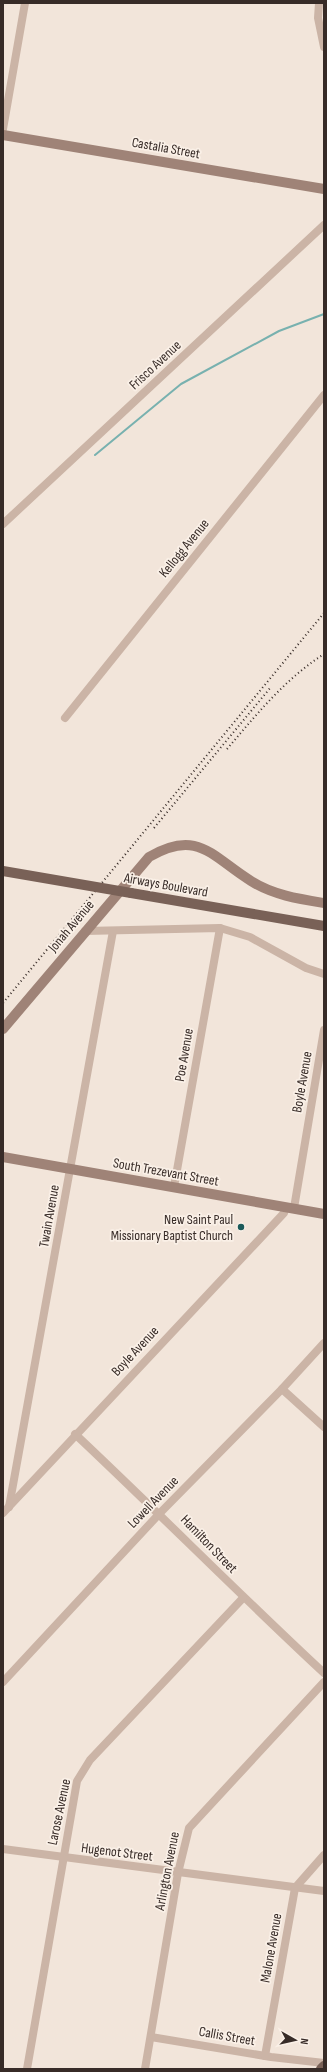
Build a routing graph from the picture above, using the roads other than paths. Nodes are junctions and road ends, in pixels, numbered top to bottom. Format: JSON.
{"nodes":[{"id":1,"x":25,"y":3,"type":"edge"},
{"id":2,"x":319,"y":3,"type":"edge"},
{"id":3,"x":324,"y":47,"type":"edge"},
{"id":4,"x":3,"y":129,"type":"edge"},
{"id":5,"x":3,"y":135,"type":"edge"},
{"id":6,"x":324,"y":189,"type":"edge"},
{"id":7,"x":324,"y":225,"type":"edge"},
{"id":8,"x":324,"y":395,"type":"edge"},
{"id":9,"x":3,"y":524,"type":"edge"},
{"id":10,"x":65,"y":718,"type":"dead end"},
{"id":11,"x":3,"y":871,"type":"edge"},
{"id":12,"x":324,"y":903,"type":"edge"},
{"id":13,"x":324,"y":926,"type":"edge"},
{"id":14,"x":220,"y":928,"type":"junction"},
{"id":15,"x":85,"y":931,"type":"junction"},
{"id":16,"x":113,"y":931,"type":"junction"},
{"id":17,"x":324,"y":974,"type":"edge"},
{"id":18,"x":3,"y":1029,"type":"edge"},
{"id":19,"x":324,"y":1030,"type":"edge"},
{"id":20,"x":3,"y":1157,"type":"edge"},
{"id":21,"x":70,"y":1169,"type":"junction"},
{"id":22,"x":174,"y":1187,"type":"junction"},
{"id":23,"x":290,"y":1208,"type":"junction"},
{"id":24,"x":324,"y":1214,"type":"edge"},
{"id":25,"x":324,"y":1342,"type":"edge"},
{"id":26,"x":282,"y":1389,"type":"junction"},
{"id":27,"x":324,"y":1427,"type":"edge"},
{"id":28,"x":76,"y":1434,"type":"junction"},
{"id":29,"x":6,"y":1510,"type":"edge"},
{"id":30,"x":160,"y":1513,"type":"junction"},
{"id":31,"x":243,"y":1598,"type":"junction"},
{"id":32,"x":324,"y":1673,"type":"edge"},
{"id":33,"x":3,"y":1682,"type":"edge"},
{"id":34,"x":324,"y":1682,"type":"edge"},
{"id":35,"x":3,"y":1849,"type":"edge"},
{"id":36,"x":324,"y":1856,"type":"edge"},
{"id":37,"x":63,"y":1858,"type":"junction"},
{"id":38,"x":178,"y":1873,"type":"junction"},
{"id":39,"x":295,"y":1888,"type":"junction"},
{"id":40,"x":324,"y":1891,"type":"edge"},
{"id":41,"x":151,"y":2037,"type":"junction"},
{"id":42,"x":265,"y":2056,"type":"junction"},
{"id":43,"x":324,"y":2064,"type":"edge"},
{"id":44,"x":27,"y":2069,"type":"edge"},
{"id":45,"x":145,"y":2069,"type":"edge"},
{"id":46,"x":321,"y":2069,"type":"edge"}],
"edges":[{"from":1,"to":4,"type":"street"},
{"from":2,"to":3,"type":"street"},
{"from":5,"to":6,"type":"street","name":"Castalia Street"},
{"from":7,"to":9,"type":"street","name":"Frisco Avenue"},
{"from":8,"to":10,"type":"street","name":"Kellogg Avenue"},
{"from":11,"to":13,"type":"main road","name":"Airways Boulevard","bridge":true},
{"from":12,"to":15,"type":"street","name":"Jonah Avenue"},
{"from":14,"to":16,"type":"street"},
{"from":14,"to":17,"type":"street"},
{"from":14,"to":22,"type":"street","name":"Poe Avenue"},
{"from":15,"to":16,"type":"street"},
{"from":15,"to":18,"type":"street","name":"Jonah Avenue"},
{"from":16,"to":21,"type":"street","name":"Twain Avenue"},
{"from":19,"to":23,"type":"street","name":"Boyle Avenue"},
{"from":20,"to":21,"type":"street","name":"South Trezevant Street"},
{"from":21,"to":22,"type":"street","name":"South Trezevant Street"},
{"from":21,"to":29,"type":"street","name":"Twain Avenue"},
{"from":22,"to":23,"type":"street","name":"South Trezevant Street"},
{"from":23,"to":24,"type":"street","name":"South Trezevant Street"},
{"from":23,"to":28,"type":"street","name":"Boyle Avenue"},
{"from":25,"to":26,"type":"street","name":"Lowell Avenue"},
{"from":26,"to":27,"type":"street"},
{"from":26,"to":30,"type":"street","name":"Lowell Avenue"},
{"from":28,"to":29,"type":"street","name":"Boyle Avenue"},
{"from":28,"to":30,"type":"street","name":"Hamilton Street"},
{"from":30,"to":31,"type":"street","name":"Hamilton Street"},
{"from":30,"to":33,"type":"street","name":"Lowell Avenue"},
{"from":31,"to":32,"type":"street","name":"Hamilton Street"},
{"from":31,"to":37,"type":"street","name":"Larose Avenue"},
{"from":34,"to":38,"type":"street","name":"Arlington Avenue"},
{"from":35,"to":37,"type":"street","name":"Hugenot Street"},
{"from":36,"to":39,"type":"street"},
{"from":37,"to":38,"type":"street","name":"Hugenot Street"},
{"from":37,"to":44,"type":"street","name":"Larose Avenue"},
{"from":38,"to":39,"type":"street","name":"Hugenot Street"},
{"from":38,"to":41,"type":"street","name":"Arlington Avenue"},
{"from":39,"to":40,"type":"street","name":"Hugenot Street"},
{"from":39,"to":42,"type":"street","name":"Malone Avenue"},
{"from":41,"to":42,"type":"street","name":"Callis Street"},
{"from":41,"to":45,"type":"street","name":"Arlington Avenue"},
{"from":42,"to":43,"type":"street","name":"Callis Street"},
{"from":43,"to":46,"type":"main road"}]}
